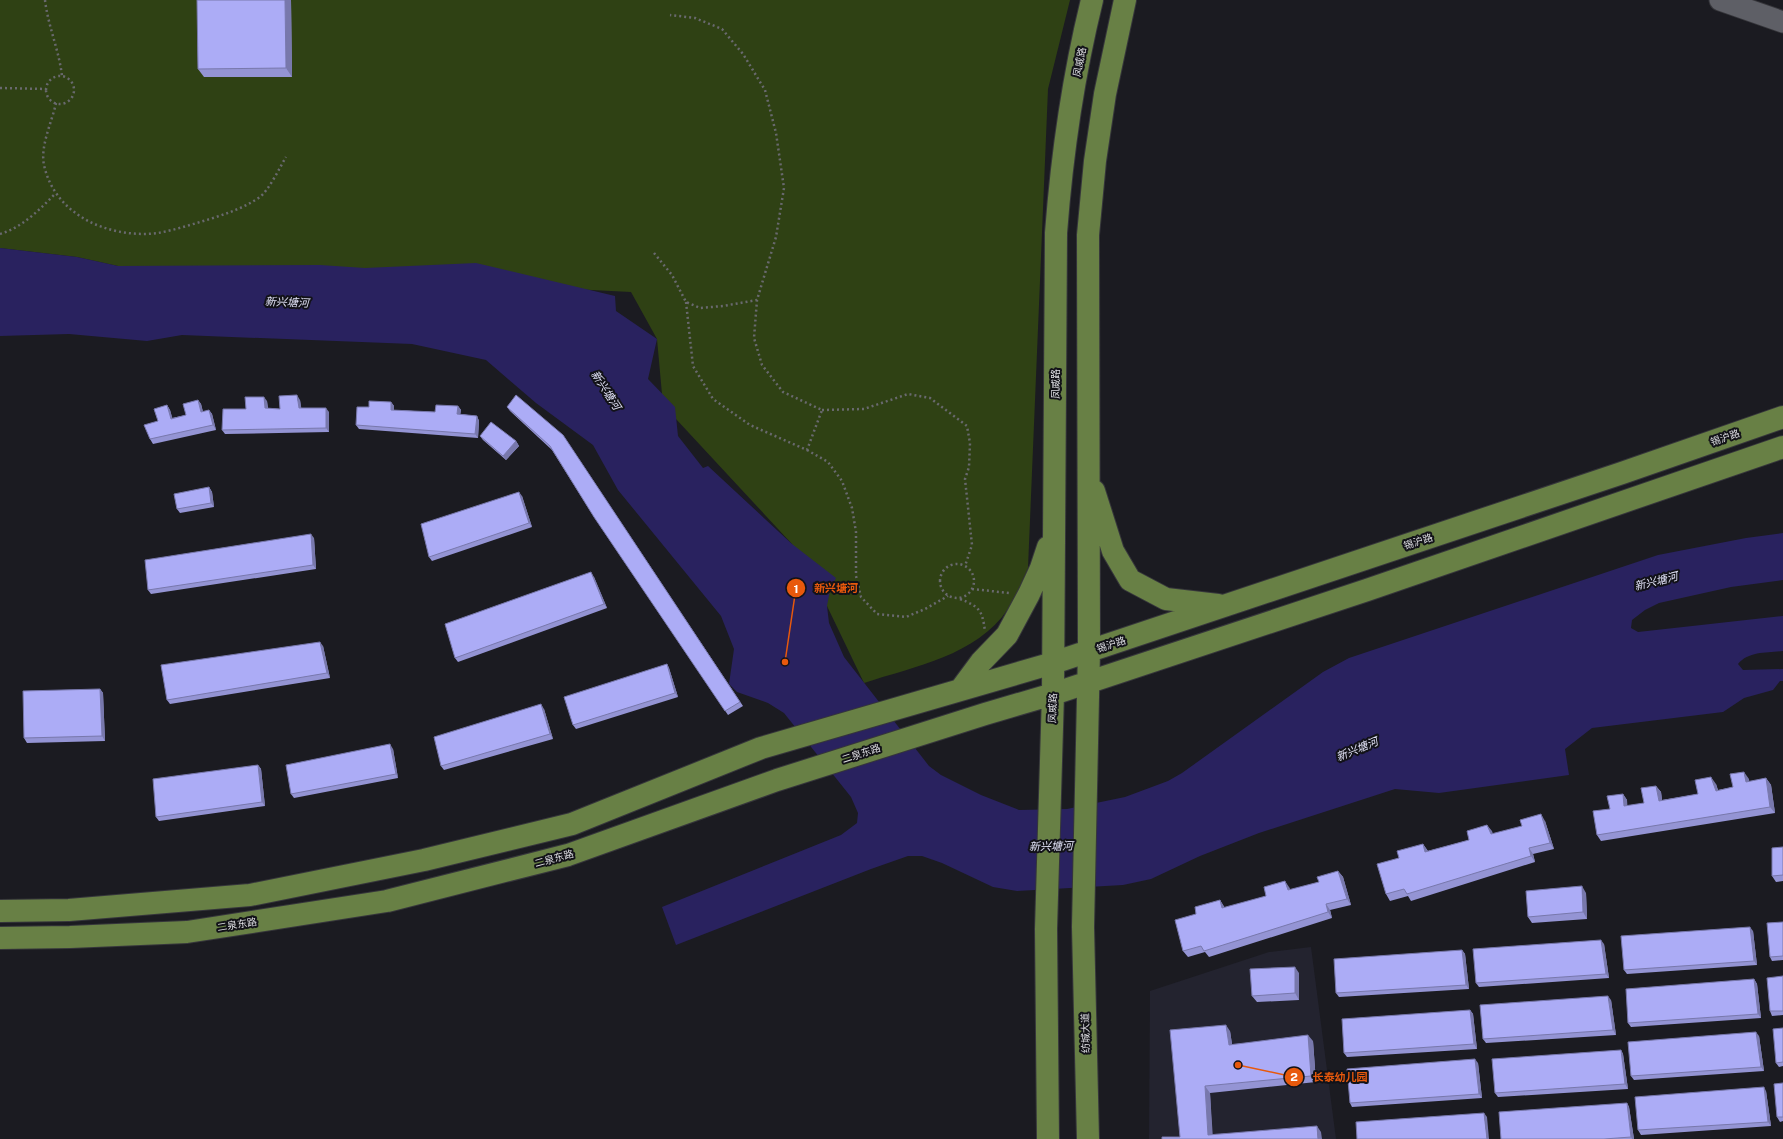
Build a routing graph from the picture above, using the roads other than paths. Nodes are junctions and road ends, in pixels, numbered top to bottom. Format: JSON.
{"nodes":[{"id":1,"x":1092,"y":0,"type":"edge"},
{"id":2,"x":1125,"y":0,"type":"edge"},
{"id":3,"x":1720,"y":0,"type":"edge"},
{"id":4,"x":1783,"y":22,"type":"edge"},
{"id":5,"x":1783,"y":417,"type":"edge"},
{"id":6,"x":1783,"y":447,"type":"edge"},
{"id":7,"x":1088,"y":472,"type":"junction"},
{"id":8,"x":1054,"y":530,"type":"junction"},
{"id":9,"x":1223,"y":606,"type":"junction"},
{"id":10,"x":1089,"y":651,"type":"junction"},
{"id":11,"x":1053,"y":663,"type":"junction"},
{"id":12,"x":1088,"y":681,"type":"junction"},
{"id":13,"x":961,"y":689,"type":"junction"},
{"id":14,"x":1053,"y":694,"type":"junction"},
{"id":15,"x":0,"y":911,"type":"edge"},
{"id":16,"x":0,"y":938,"type":"edge"},
{"id":17,"x":1048,"y":1139,"type":"edge"},
{"id":18,"x":1088,"y":1139,"type":"edge"}],
"edges":[{"from":1,"to":8,"type":"main road","name":"凤威路"},
{"from":2,"to":7,"type":"main road"},
{"from":3,"to":4,"type":"street"},
{"from":5,"to":9,"type":"main road","name":"锡沪路"},
{"from":6,"to":12,"type":"main road"},
{"from":7,"to":9,"type":"main road"},
{"from":7,"to":10,"type":"main road"},
{"from":8,"to":11,"type":"main road","name":"凤威路"},
{"from":8,"to":13,"type":"main road"},
{"from":9,"to":10,"type":"main road","name":"锡沪路"},
{"from":10,"to":11,"type":"main road","name":"锡沪路"},
{"from":10,"to":12,"type":"main road"},
{"from":11,"to":13,"type":"main road"},
{"from":11,"to":14,"type":"main road","name":"凤威路"},
{"from":12,"to":14,"type":"main road","name":"二泉东路"},
{"from":12,"to":18,"type":"main road","name":"纺城大道"},
{"from":13,"to":15,"type":"main road"},
{"from":14,"to":16,"type":"main road","name":"二泉东路"},
{"from":14,"to":17,"type":"main road","name":"凤威路"}]}
